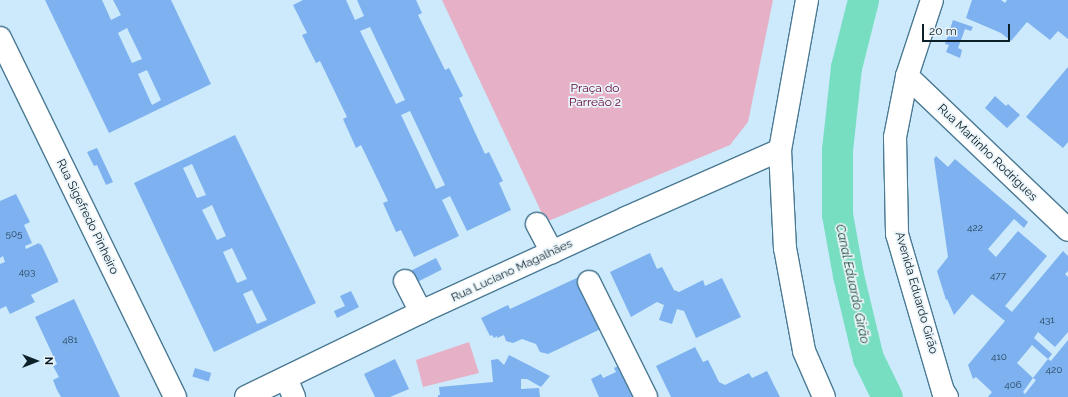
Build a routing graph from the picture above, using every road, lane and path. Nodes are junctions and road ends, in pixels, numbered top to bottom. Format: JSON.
{"nodes":[{"id":1,"x":807,"y":0,"type":"edge"},
{"id":2,"x":932,"y":0,"type":"edge"},
{"id":3,"x":0,"y":38,"type":"edge"},
{"id":4,"x":907,"y":76,"type":"junction"},
{"id":5,"x":780,"y":150,"type":"junction"},
{"id":6,"x":537,"y":224,"type":"dead end"},
{"id":7,"x":1068,"y":230,"type":"edge"},
{"id":8,"x":552,"y":252,"type":"junction"},
{"id":9,"x":405,"y":281,"type":"dead end"},
{"id":10,"x":590,"y":282,"type":"dead end"},
{"id":11,"x":422,"y":312,"type":"junction"},
{"id":12,"x":290,"y":388,"type":"edge"},
{"id":13,"x":175,"y":397,"type":"edge"},
{"id":14,"x":246,"y":397,"type":"edge"},
{"id":15,"x":646,"y":397,"type":"edge"},
{"id":16,"x":824,"y":397,"type":"edge"},
{"id":17,"x":947,"y":397,"type":"edge"}],
"edges":[{"from":1,"to":5,"type":"street"},
{"from":2,"to":4,"type":"street","name":"Avenida Eduardo Girão"},
{"from":3,"to":13,"type":"street","name":"Rua Sigefredo Pinheiro"},
{"from":4,"to":7,"type":"street","name":"Rua Martinho Rodrigues"},
{"from":4,"to":17,"type":"street","name":"Avenida Eduardo Girão"},
{"from":5,"to":8,"type":"street","name":"Rua Luciano Magalhães"},
{"from":5,"to":16,"type":"street"},
{"from":6,"to":8,"type":"street"},
{"from":8,"to":11,"type":"street","name":"Rua Luciano Magalhães"},
{"from":9,"to":11,"type":"street"},
{"from":10,"to":15,"type":"street"},
{"from":11,"to":12,"type":"street","name":"Rua Luciano Magalhães"},
{"from":12,"to":14,"type":"street","name":"Rua Luciano Magalhães"}]}
